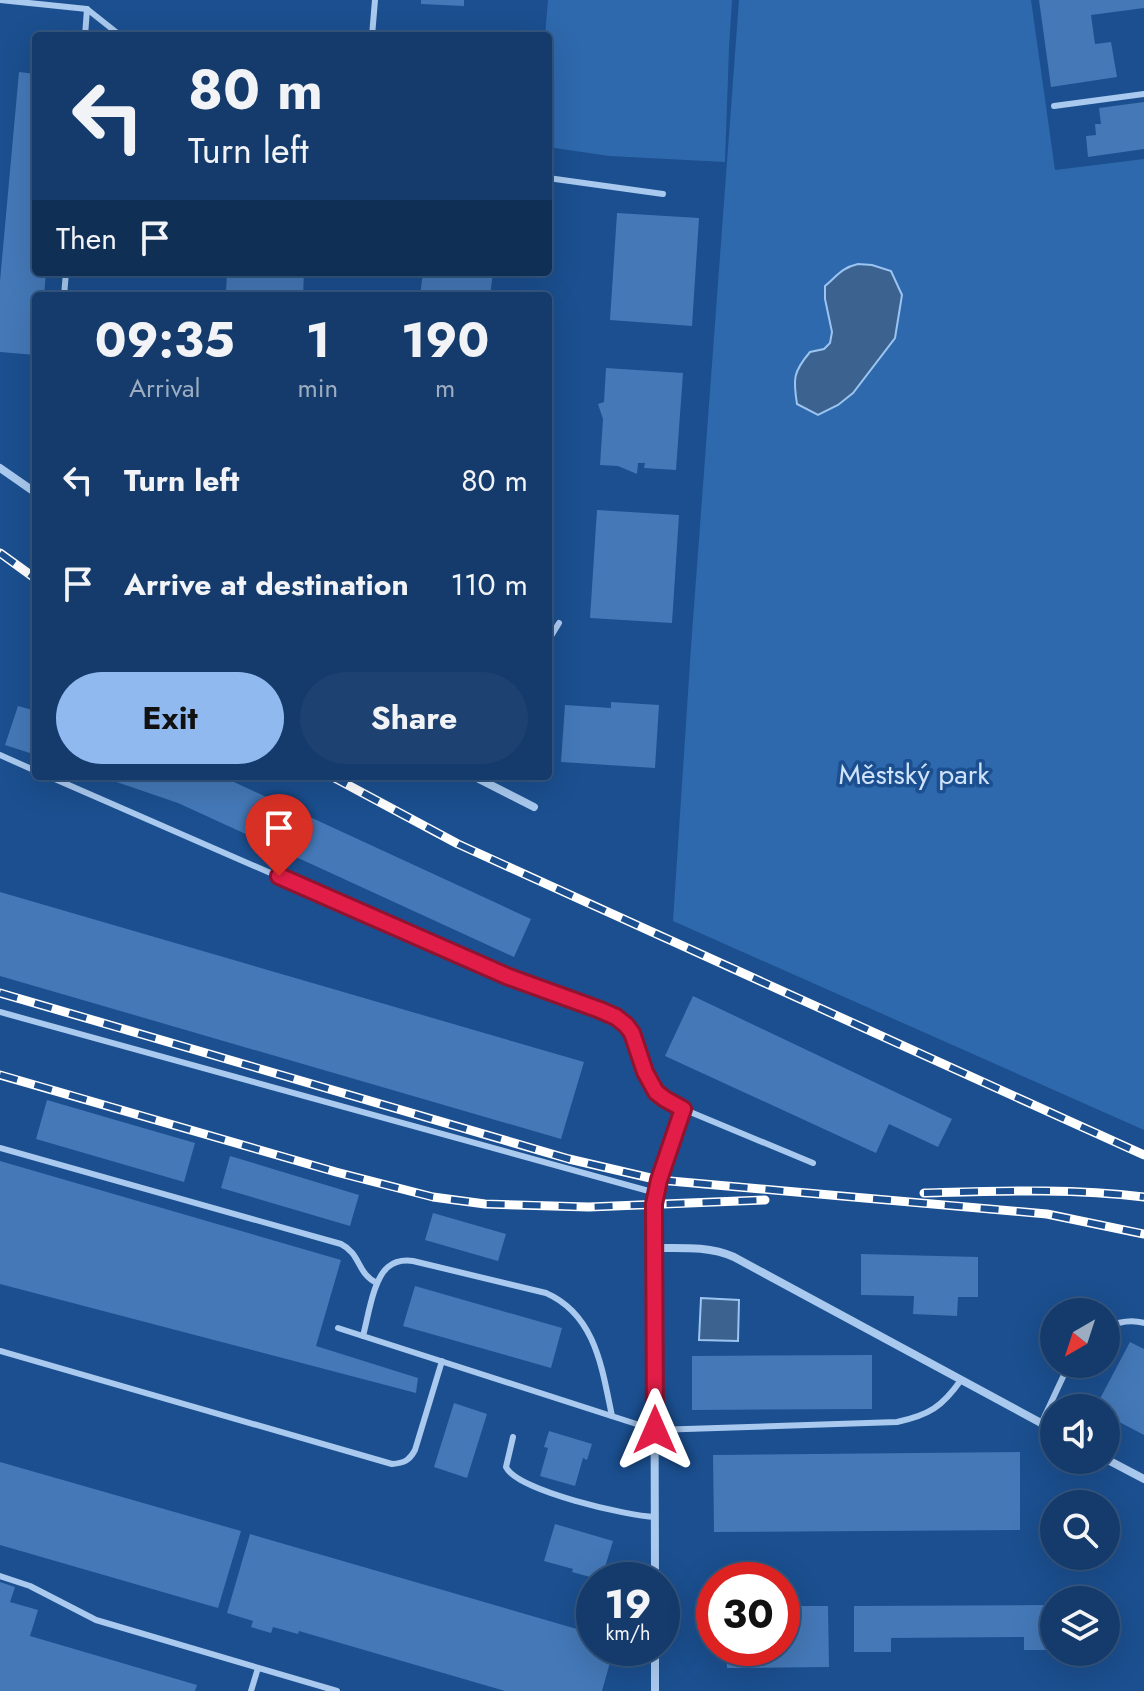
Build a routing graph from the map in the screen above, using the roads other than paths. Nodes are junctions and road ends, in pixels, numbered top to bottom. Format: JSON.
{"nodes":[{"id":1,"x":0,"y":0,"type":"edge"},
{"id":2,"x":375,"y":0,"type":"edge"},
{"id":3,"x":87,"y":9,"type":"junction"},
{"id":4,"x":85,"y":32,"type":"edge"},
{"id":5,"x":116,"y":32,"type":"edge"},
{"id":6,"x":372,"y":32,"type":"edge"},
{"id":7,"x":1144,"y":94,"type":"edge"},
{"id":8,"x":1054,"y":106,"type":"dead end"},
{"id":9,"x":552,"y":179,"type":"edge"},
{"id":10,"x":663,"y":194,"type":"dead end"},
{"id":11,"x":0,"y":468,"type":"edge"},
{"id":12,"x":32,"y":490,"type":"edge"},
{"id":13,"x":559,"y":623,"type":"dead end"},
{"id":14,"x":552,"y":634,"type":"edge"},
{"id":15,"x":0,"y":755,"type":"edge"},
{"id":16,"x":32,"y":769,"type":"edge"},
{"id":17,"x":57,"y":780,"type":"edge"},
{"id":18,"x":481,"y":780,"type":"edge"},
{"id":19,"x":534,"y":807,"type":"dead end"},
{"id":20,"x":0,"y":1012,"type":"edge"},
{"id":21,"x":683,"y":1109,"type":"junction"},
{"id":22,"x":0,"y":1148,"type":"edge"},
{"id":23,"x":813,"y":1163,"type":"dead end"},
{"id":24,"x":656,"y":1193,"type":"junction"},
{"id":25,"x":654,"y":1248,"type":"junction"},
{"id":26,"x":377,"y":1283,"type":"junction"},
{"id":27,"x":1120,"y":1322,"type":"edge"},
{"id":28,"x":1144,"y":1323,"type":"edge"},
{"id":29,"x":338,"y":1328,"type":"dead end"},
{"id":30,"x":363,"y":1336,"type":"junction"},
{"id":31,"x":0,"y":1351,"type":"edge"},
{"id":32,"x":442,"y":1361,"type":"junction"},
{"id":33,"x":961,"y":1380,"type":"junction"},
{"id":34,"x":612,"y":1416,"type":"junction"},
{"id":35,"x":1040,"y":1423,"type":"edge"},
{"id":36,"x":655,"y":1430,"type":"junction"},
{"id":37,"x":513,"y":1437,"type":"dead end"},
{"id":38,"x":1120,"y":1466,"type":"edge"},
{"id":39,"x":1144,"y":1479,"type":"edge"},
{"id":40,"x":655,"y":1517,"type":"junction"},
{"id":41,"x":655,"y":1562,"type":"edge"},
{"id":42,"x":0,"y":1576,"type":"edge"},
{"id":43,"x":655,"y":1666,"type":"edge"},
{"id":44,"x":258,"y":1668,"type":"junction"},
{"id":45,"x":251,"y":1691,"type":"edge"},
{"id":46,"x":337,"y":1691,"type":"edge"},
{"id":47,"x":655,"y":1691,"type":"edge"}],
"edges":[{"from":1,"to":3,"type":"lane"},
{"from":2,"to":6,"type":"lane"},
{"from":3,"to":4,"type":"lane"},
{"from":3,"to":5,"type":"lane"},
{"from":7,"to":8,"type":"lane"},
{"from":9,"to":10,"type":"lane"},
{"from":11,"to":12,"type":"street"},
{"from":13,"to":14,"type":"lane"},
{"from":15,"to":16,"type":"lane"},
{"from":17,"to":21,"type":"lane"},
{"from":18,"to":19,"type":"street"},
{"from":20,"to":24,"type":"lane"},
{"from":21,"to":23,"type":"lane"},
{"from":21,"to":24,"type":"lane"},
{"from":22,"to":26,"type":"lane"},
{"from":24,"to":25,"type":"street"},
{"from":25,"to":33,"type":"street"},
{"from":25,"to":36,"type":"street"},
{"from":26,"to":30,"type":"lane"},
{"from":26,"to":34,"type":"lane"},
{"from":27,"to":28,"type":"lane"},
{"from":29,"to":30,"type":"lane"},
{"from":30,"to":32,"type":"lane"},
{"from":31,"to":32,"type":"lane"},
{"from":32,"to":34,"type":"lane"},
{"from":33,"to":35,"type":"street"},
{"from":33,"to":36,"type":"lane"},
{"from":34,"to":36,"type":"lane"},
{"from":36,"to":40,"type":"street"},
{"from":37,"to":40,"type":"lane"},
{"from":38,"to":39,"type":"street"},
{"from":40,"to":41,"type":"street"},
{"from":42,"to":44,"type":"lane"},
{"from":43,"to":47,"type":"street"},
{"from":44,"to":45,"type":"lane"},
{"from":44,"to":46,"type":"lane"}]}
